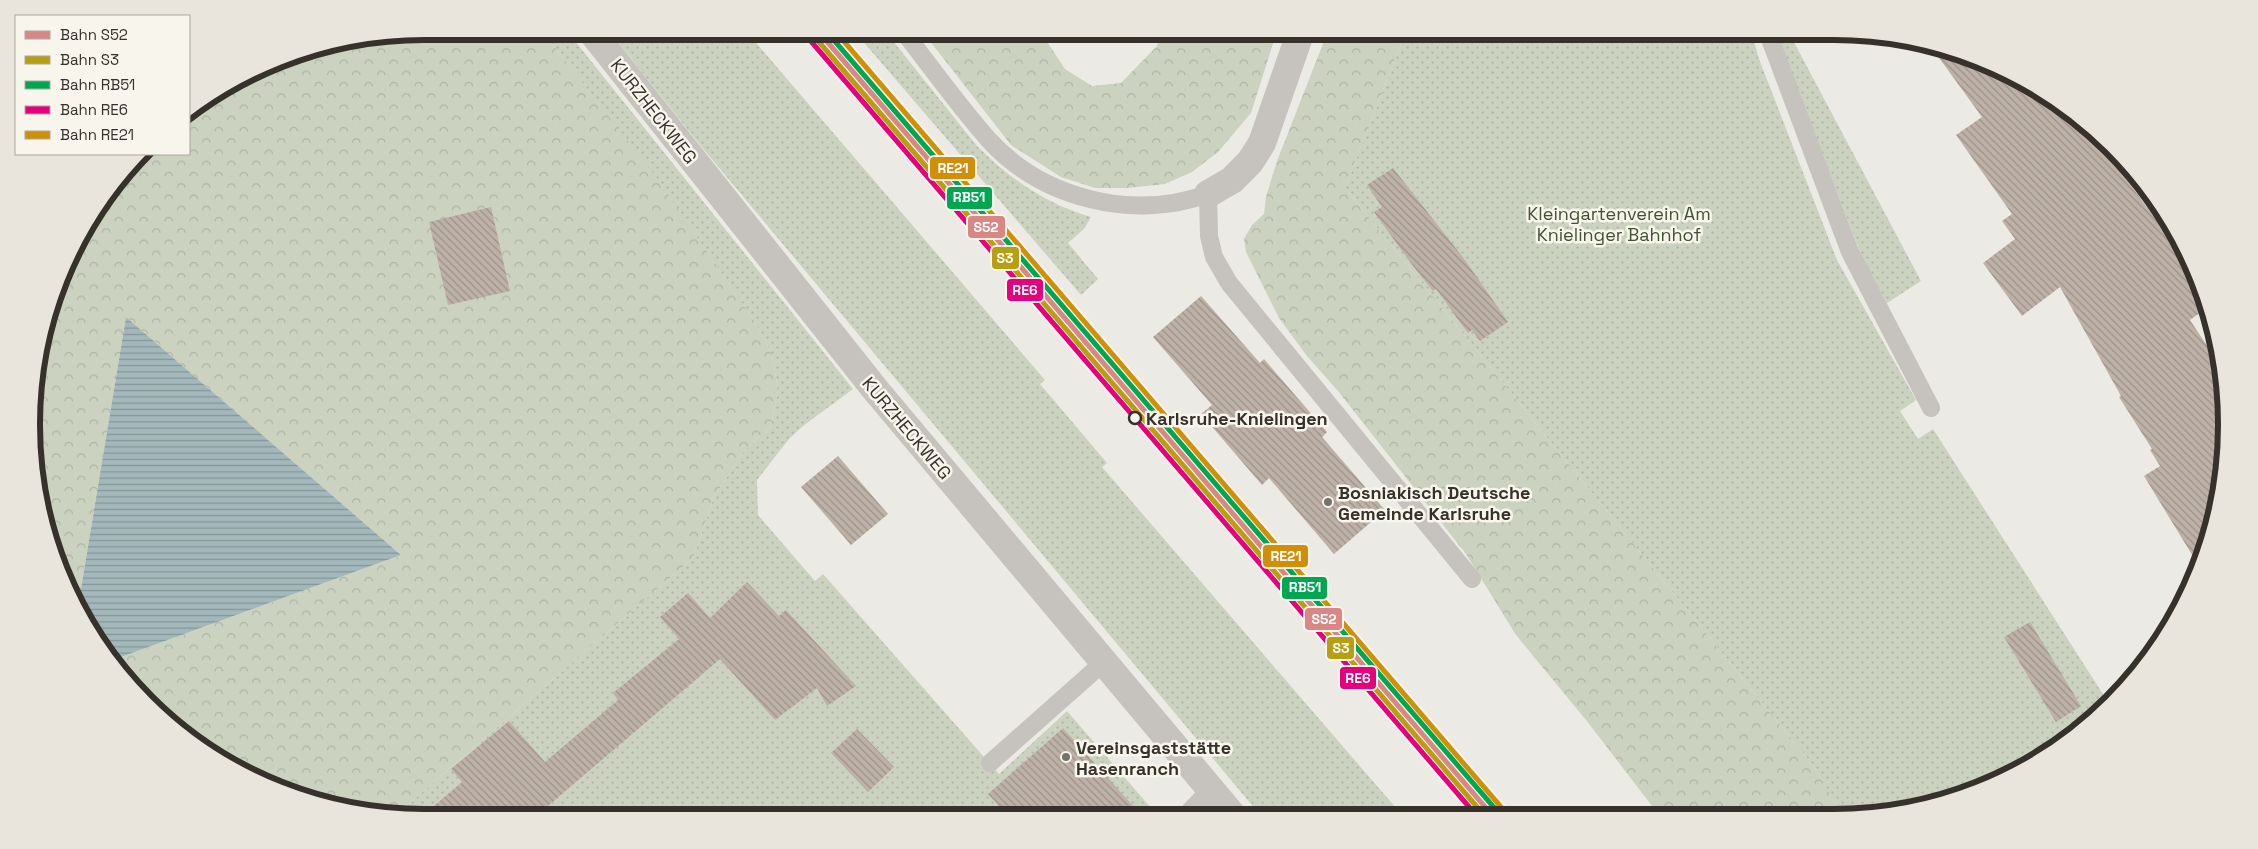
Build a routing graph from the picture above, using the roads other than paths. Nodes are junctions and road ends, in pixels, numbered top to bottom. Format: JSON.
{"nodes":[{"id":1,"x":598,"y":40,"type":"edge"},
{"id":2,"x":910,"y":40,"type":"edge"},
{"id":3,"x":1297,"y":40,"type":"edge"},
{"id":4,"x":1770,"y":40,"type":"edge"},
{"id":5,"x":1208,"y":194,"type":"junction"},
{"id":6,"x":1931,"y":408,"type":"dead end"},
{"id":7,"x":1472,"y":578,"type":"dead end"},
{"id":8,"x":1104,"y":662,"type":"junction"},
{"id":9,"x":990,"y":763,"type":"dead end"},
{"id":10,"x":1211,"y":790,"type":"junction"},
{"id":11,"x":1192,"y":809,"type":"edge"},
{"id":12,"x":1227,"y":809,"type":"edge"}],
"edges":[{"from":1,"to":8,"type":"street","name":"KURZHECKWEG"},
{"from":2,"to":5,"type":"lane"},
{"from":3,"to":5,"type":"street"},
{"from":4,"to":6,"type":"lane"},
{"from":5,"to":7,"type":"lane"},
{"from":8,"to":9,"type":"lane"},
{"from":8,"to":10,"type":"street","name":"KURZHECKWEG"},
{"from":10,"to":11,"type":"lane"},
{"from":10,"to":12,"type":"street","name":"KURZHECKWEG"}]}
